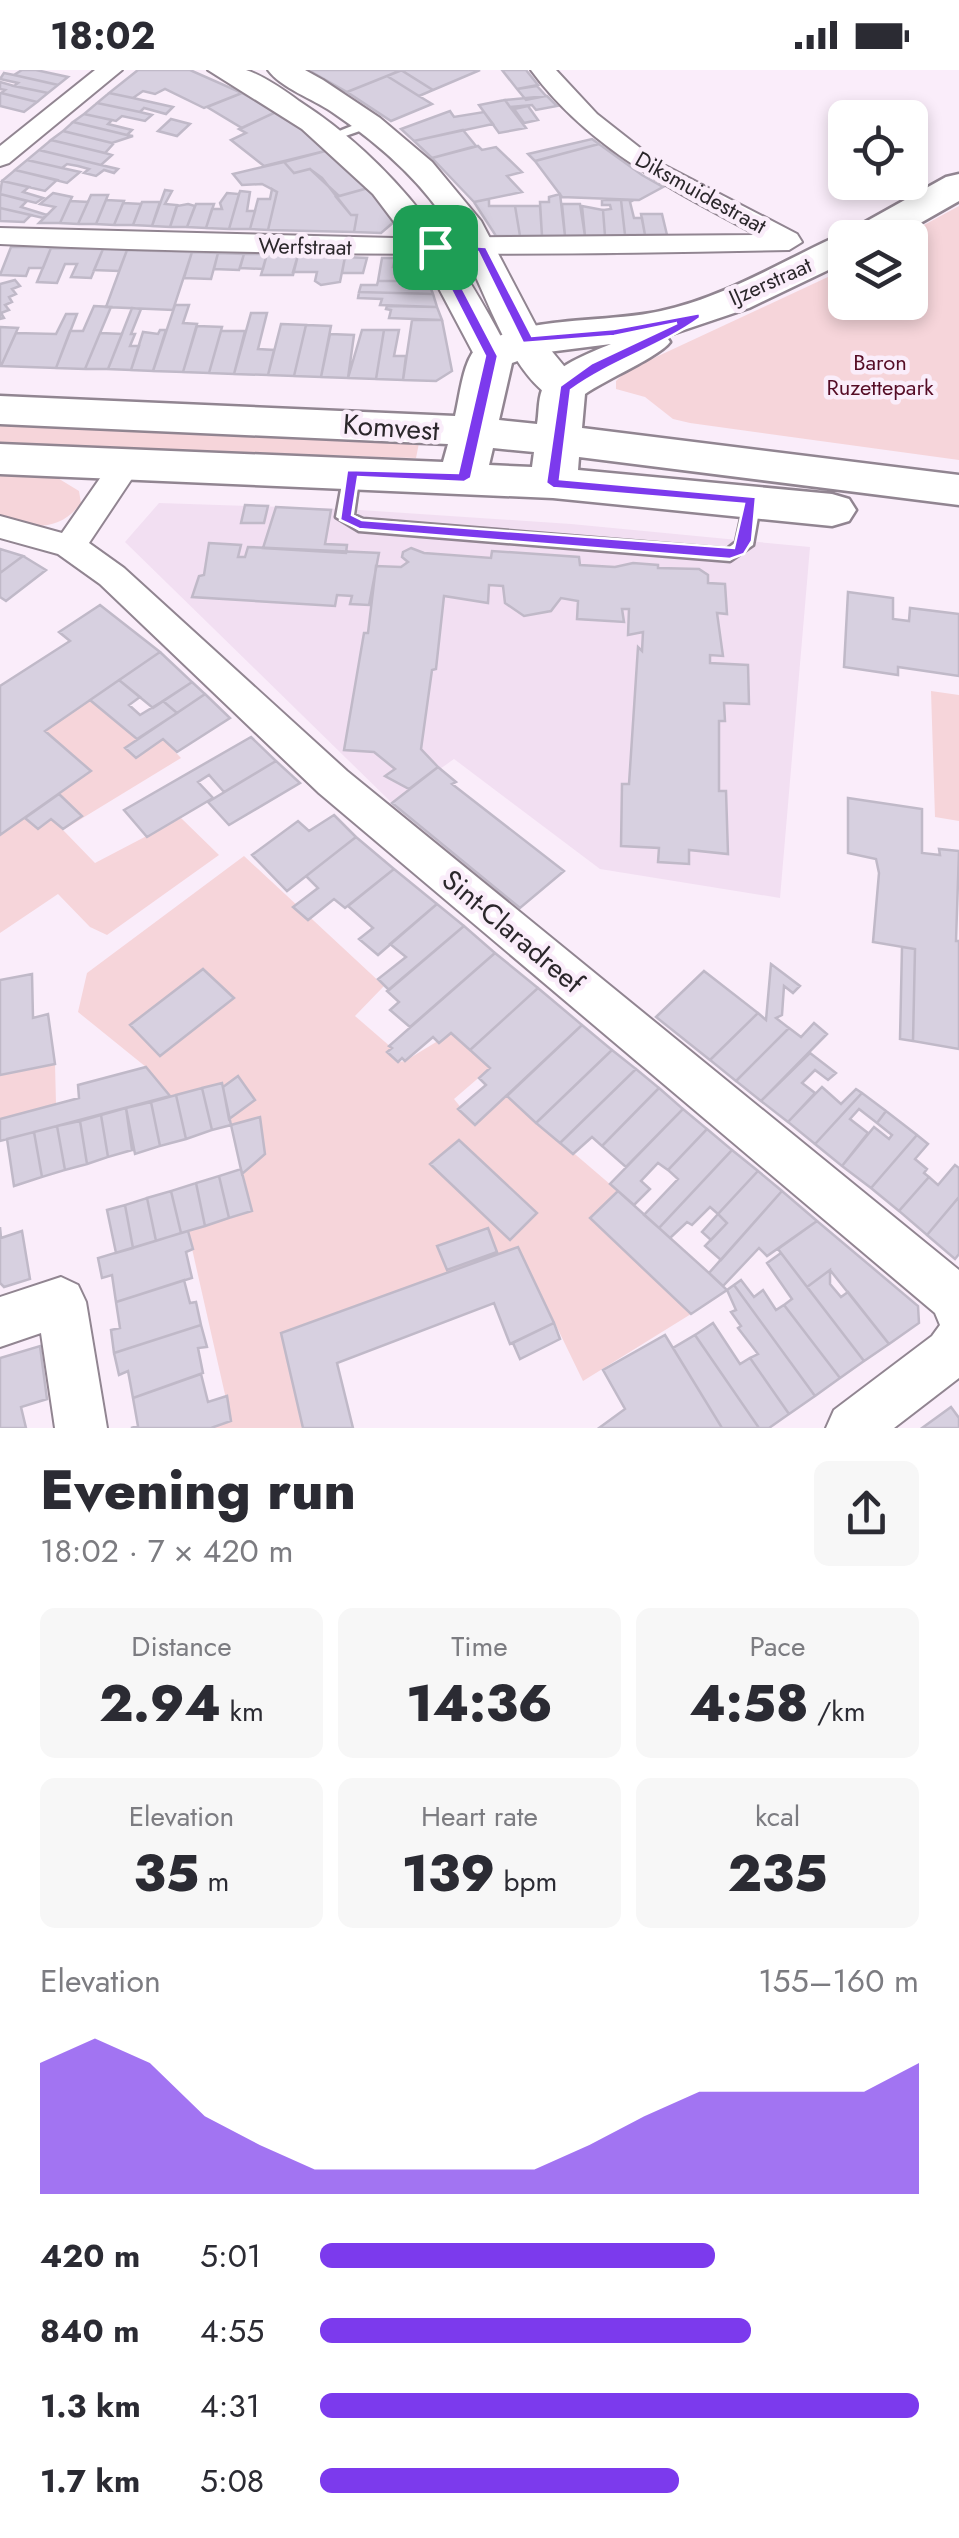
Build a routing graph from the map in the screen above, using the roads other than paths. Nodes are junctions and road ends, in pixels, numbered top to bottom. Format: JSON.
{"nodes":[{"id":1,"x":110,"y":70,"type":"edge"},
{"id":2,"x":224,"y":70,"type":"edge"},
{"id":3,"x":544,"y":70,"type":"edge"},
{"id":4,"x":283,"y":85,"type":"edge"},
{"id":5,"x":368,"y":123,"type":"junction"},
{"id":6,"x":334,"y":136,"type":"junction"},
{"id":7,"x":0,"y":158,"type":"edge"},
{"id":8,"x":959,"y":185,"type":"edge"},
{"id":9,"x":896,"y":220,"type":"edge"},
{"id":10,"x":0,"y":236,"type":"edge"},
{"id":11,"x":435,"y":247,"type":"junction"},
{"id":12,"x":820,"y":248,"type":"edge"},
{"id":13,"x":482,"y":249,"type":"junction"},
{"id":14,"x":695,"y":315,"type":"junction"},
{"id":15,"x":510,"y":348,"type":"junction"},
{"id":16,"x":564,"y":389,"type":"junction"},
{"id":17,"x":0,"y":410,"type":"edge"},
{"id":18,"x":472,"y":432,"type":"junction"},
{"id":19,"x":0,"y":459,"type":"edge"},
{"id":20,"x":557,"y":461,"type":"junction"},
{"id":21,"x":123,"y":468,"type":"junction"},
{"id":22,"x":352,"y":473,"type":"junction"},
{"id":23,"x":464,"y":478,"type":"junction"},
{"id":24,"x":959,"y":490,"type":"edge"},
{"id":25,"x":752,"y":500,"type":"junction"},
{"id":26,"x":0,"y":527,"type":"edge"},
{"id":27,"x":959,"y":527,"type":"edge"},
{"id":28,"x":70,"y":546,"type":"junction"},
{"id":29,"x":959,"y":1311,"type":"edge"},
{"id":30,"x":0,"y":1322,"type":"edge"},
{"id":31,"x":959,"y":1340,"type":"edge"},
{"id":32,"x":81,"y":1428,"type":"edge"},
{"id":33,"x":852,"y":1428,"type":"edge"}],
"edges":[{"from":1,"to":7,"type":"street"},
{"from":2,"to":4,"type":"street"},
{"from":3,"to":12,"type":"street","name":"Diksmuidestraat"},
{"from":4,"to":5,"type":"street"},
{"from":4,"to":6,"type":"street"},
{"from":5,"to":6,"type":"lane"},
{"from":5,"to":13,"type":"street"},
{"from":6,"to":11,"type":"street"},
{"from":8,"to":9,"type":"main road"},
{"from":10,"to":11,"type":"street","name":"Werfstraat"},
{"from":11,"to":13,"type":"street","name":"Werfstraat"},
{"from":11,"to":15,"type":"street"},
{"from":12,"to":13,"type":"street","name":"Werfstraat"},
{"from":12,"to":14,"type":"main road","name":"IJzerstraat"},
{"from":13,"to":15,"type":"street"},
{"from":14,"to":15,"type":"main road","name":"IJzerstraat"},
{"from":14,"to":16,"type":"main road","name":"IJzerstraat"},
{"from":15,"to":16,"type":"street"},
{"from":15,"to":18,"type":"main road"},
{"from":16,"to":20,"type":"main road"},
{"from":17,"to":18,"type":"main road","name":"Komvest"},
{"from":18,"to":20,"type":"main road","name":"Komvest"},
{"from":18,"to":23,"type":"main road"},
{"from":19,"to":21,"type":"main road","name":"Komvest"},
{"from":20,"to":23,"type":"main road","name":"Komvest"},
{"from":20,"to":24,"type":"main road","name":"Komvest"},
{"from":20,"to":25,"type":"main road","name":"Komvest"},
{"from":21,"to":22,"type":"main road","name":"Komvest"},
{"from":21,"to":28,"type":"street"},
{"from":22,"to":23,"type":"main road","name":"Komvest"},
{"from":22,"to":25,"type":"lane"},
{"from":25,"to":27,"type":"main road","name":"Komvest"},
{"from":26,"to":28,"type":"street","name":"Sint-Claradreef"},
{"from":28,"to":29,"type":"street","name":"Sint-Claradreef"},
{"from":30,"to":32,"type":"street"},
{"from":31,"to":33,"type":"street"}]}
